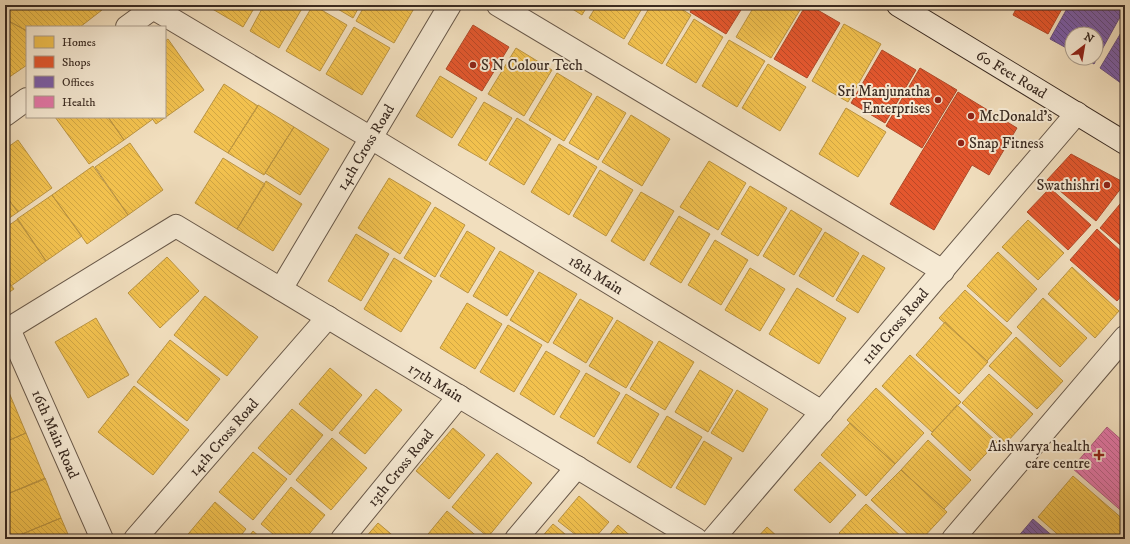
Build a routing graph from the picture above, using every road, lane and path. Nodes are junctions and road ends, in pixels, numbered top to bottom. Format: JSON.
{"nodes":[{"id":1,"x":450,"y":5,"type":"edge"},
{"id":2,"x":498,"y":5,"type":"edge"},
{"id":3,"x":898,"y":5,"type":"edge"},
{"id":4,"x":150,"y":7,"type":"edge"},
{"id":5,"x":128,"y":26,"type":"edge"},
{"id":6,"x":26,"y":100,"type":"edge"},
{"id":7,"x":1077,"y":113,"type":"junction"},
{"id":8,"x":5,"y":115,"type":"edge"},
{"id":9,"x":371,"y":138,"type":"junction"},
{"id":10,"x":1125,"y":143,"type":"edge"},
{"id":11,"x":943,"y":271,"type":"junction"},
{"id":12,"x":281,"y":289,"type":"junction"},
{"id":13,"x":328,"y":317,"type":"junction"},
{"id":14,"x":7,"y":330,"type":"edge"},
{"id":15,"x":1125,"y":337,"type":"edge"},
{"id":16,"x":459,"y":396,"type":"junction"},
{"id":17,"x":822,"y":412,"type":"junction"},
{"id":18,"x":577,"y":467,"type":"junction"},
{"id":19,"x":102,"y":539,"type":"edge"},
{"id":20,"x":135,"y":539,"type":"edge"},
{"id":21,"x":342,"y":539,"type":"edge"},
{"id":22,"x":516,"y":539,"type":"edge"},
{"id":23,"x":696,"y":539,"type":"edge"},
{"id":24,"x":712,"y":539,"type":"edge"},
{"id":25,"x":953,"y":539,"type":"edge"}],
"edges":[{"from":1,"to":9,"type":"street","name":"14th Cross Road"},
{"from":2,"to":11,"type":"street"},
{"from":3,"to":7,"type":"street","name":"60 Feet Road"},
{"from":4,"to":5,"type":"street"},
{"from":4,"to":9,"type":"street","name":"18th Main"},
{"from":6,"to":8,"type":"street"},
{"from":7,"to":10,"type":"street","name":"60 Feet Road"},
{"from":7,"to":11,"type":"street","name":"11th Cross Road"},
{"from":9,"to":12,"type":"street","name":"14th Cross Road"},
{"from":9,"to":17,"type":"street","name":"18th Main"},
{"from":11,"to":17,"type":"street","name":"11th Cross Road"},
{"from":12,"to":13,"type":"street","name":"17th Main"},
{"from":12,"to":14,"type":"street","name":"17th Main"},
{"from":13,"to":16,"type":"street","name":"17th Main"},
{"from":13,"to":20,"type":"street","name":"14th Cross Road"},
{"from":14,"to":19,"type":"street","name":"16th Main Road"},
{"from":15,"to":25,"type":"street"},
{"from":16,"to":18,"type":"street","name":"17th Main"},
{"from":16,"to":21,"type":"street","name":"13th Cross Road"},
{"from":17,"to":24,"type":"street","name":"11th Cross Road"},
{"from":18,"to":22,"type":"street"},
{"from":18,"to":23,"type":"street","name":"17th Main"}]}
